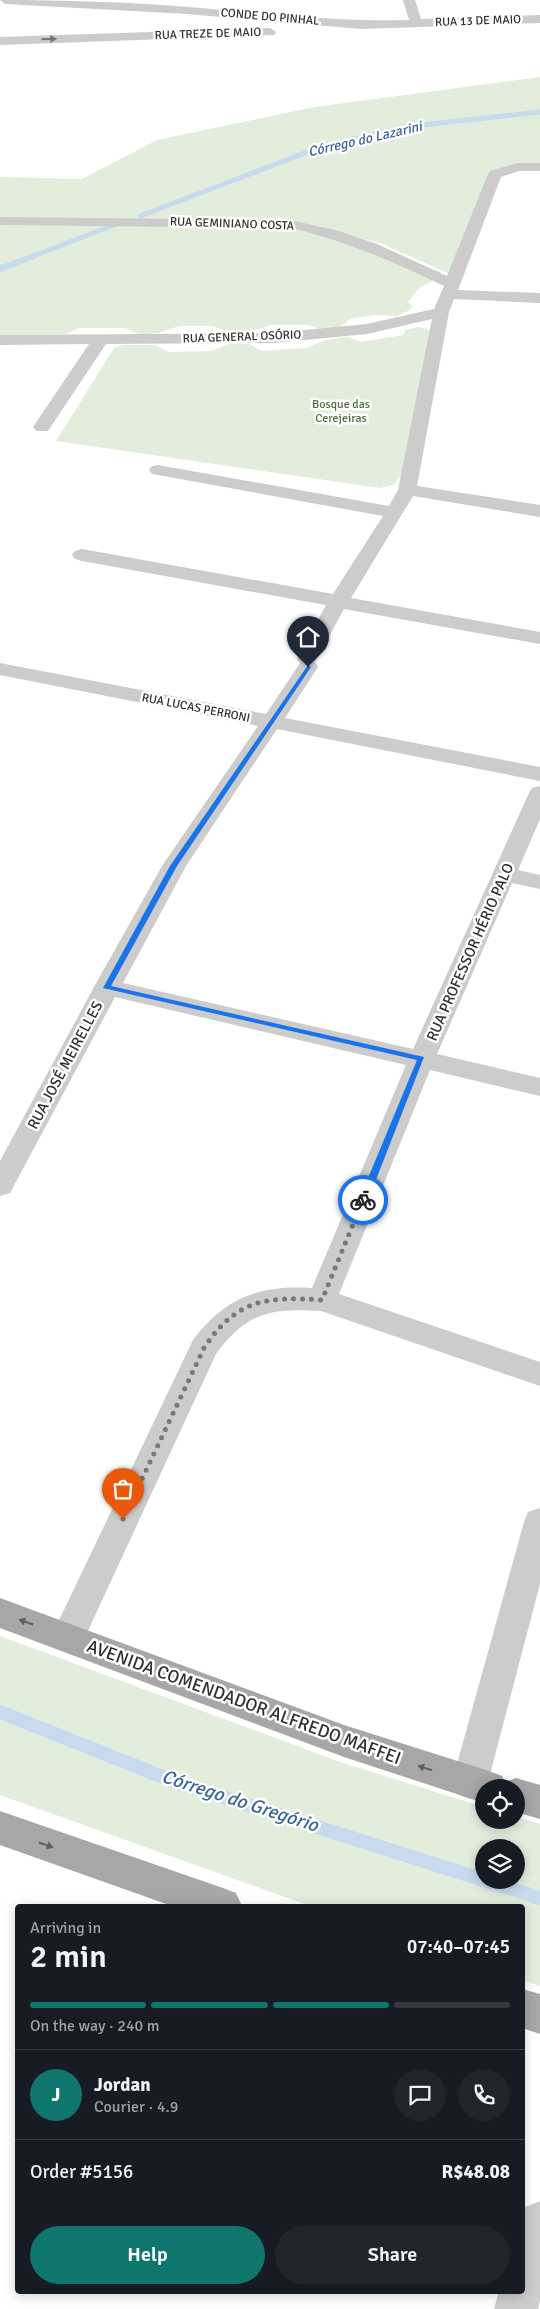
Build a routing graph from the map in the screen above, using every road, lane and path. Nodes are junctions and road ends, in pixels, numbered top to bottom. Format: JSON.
{"nodes":[{"id":1,"x":5,"y":0,"type":"edge"},
{"id":2,"x":409,"y":0,"type":"edge"},
{"id":3,"x":187,"y":5,"type":"edge"},
{"id":4,"x":540,"y":18,"type":"edge"},
{"id":5,"x":416,"y":24,"type":"junction"},
{"id":6,"x":0,"y":41,"type":"edge"},
{"id":7,"x":540,"y":167,"type":"edge"},
{"id":8,"x":0,"y":221,"type":"edge"},
{"id":9,"x":451,"y":289,"type":"junction"},
{"id":10,"x":540,"y":298,"type":"edge"},
{"id":11,"x":441,"y":312,"type":"junction"},
{"id":12,"x":101,"y":339,"type":"junction"},
{"id":13,"x":0,"y":340,"type":"edge"},
{"id":14,"x":42,"y":427,"type":"dead end"},
{"id":15,"x":158,"y":470,"type":"dead end"},
{"id":16,"x":407,"y":490,"type":"junction"},
{"id":17,"x":540,"y":511,"type":"edge"},
{"id":18,"x":395,"y":513,"type":"junction"},
{"id":19,"x":82,"y":555,"type":"dead end"},
{"id":20,"x":338,"y":602,"type":"junction"},
{"id":21,"x":540,"y":638,"type":"edge"},
{"id":22,"x":0,"y":669,"type":"edge"},
{"id":23,"x":270,"y":723,"type":"junction"},
{"id":24,"x":540,"y":774,"type":"edge"},
{"id":25,"x":540,"y":793,"type":"edge"},
{"id":26,"x":505,"y":874,"type":"junction"},
{"id":27,"x":540,"y":882,"type":"edge"},
{"id":28,"x":107,"y":988,"type":"junction"},
{"id":29,"x":422,"y":1058,"type":"junction"},
{"id":30,"x":540,"y":1087,"type":"edge"},
{"id":31,"x":0,"y":1186,"type":"edge"},
{"id":32,"x":322,"y":1300,"type":"junction"},
{"id":33,"x":540,"y":1374,"type":"edge"},
{"id":34,"x":540,"y":1522,"type":"edge"},
{"id":35,"x":0,"y":1613,"type":"edge"},
{"id":36,"x":68,"y":1637,"type":"junction"},
{"id":37,"x":480,"y":1779,"type":"edge"},
{"id":38,"x":475,"y":1784,"type":"edge"},
{"id":39,"x":525,"y":1798,"type":"edge"},
{"id":40,"x":540,"y":1802,"type":"edge"},
{"id":41,"x":0,"y":1828,"type":"edge"},
{"id":42,"x":218,"y":1904,"type":"edge"},
{"id":43,"x":525,"y":2009,"type":"edge"},
{"id":44,"x":540,"y":2014,"type":"edge"},
{"id":45,"x":540,"y":2222,"type":"edge"},
{"id":46,"x":525,"y":2274,"type":"edge"},
{"id":47,"x":520,"y":2294,"type":"edge"},
{"id":48,"x":516,"y":2309,"type":"edge"}],
"edges":[{"from":1,"to":3,"type":"street","name":"CONDE DO PINHAL"},
{"from":2,"to":5,"type":"street"},
{"from":3,"to":5,"type":"street","name":"CONDE DO PINHAL"},
{"from":4,"to":5,"type":"street","name":"RUA 13 DE MAIO"},
{"from":6,"to":5,"type":"street","name":"RUA TREZE DE MAIO","one_way":true},
{"from":7,"to":9,"type":"street","name":"RUA JOSÉ MEIRELLES"},
{"from":8,"to":9,"type":"street","name":"RUA GEMINIANO COSTA"},
{"from":9,"to":10,"type":"street"},
{"from":9,"to":11,"type":"street","name":"RUA JOSÉ MEIRELLES"},
{"from":11,"to":12,"type":"street","name":"RUA GENERAL OSÓRIO"},
{"from":11,"to":16,"type":"street","name":"RUA JOSÉ MEIRELLES"},
{"from":12,"to":13,"type":"street","name":"RUA GENERAL OSÓRIO"},
{"from":12,"to":14,"type":"street"},
{"from":15,"to":18,"type":"street"},
{"from":16,"to":17,"type":"street"},
{"from":16,"to":18,"type":"street","name":"RUA JOSÉ MEIRELLES"},
{"from":18,"to":20,"type":"street","name":"RUA JOSÉ MEIRELLES"},
{"from":19,"to":20,"type":"street"},
{"from":20,"to":21,"type":"street"},
{"from":20,"to":23,"type":"street","name":"RUA JOSÉ MEIRELLES"},
{"from":22,"to":23,"type":"street","name":"RUA LUCAS PERRONI"},
{"from":23,"to":24,"type":"street","name":"RUA LUCAS PERRONI"},
{"from":23,"to":28,"type":"street","name":"RUA JOSÉ MEIRELLES"},
{"from":25,"to":26,"type":"street","name":"RUA PROFESSOR HÉRIO PALO"},
{"from":26,"to":27,"type":"street"},
{"from":26,"to":29,"type":"street","name":"RUA PROFESSOR HÉRIO PALO"},
{"from":28,"to":29,"type":"street"},
{"from":28,"to":31,"type":"street","name":"RUA JOSÉ MEIRELLES"},
{"from":29,"to":30,"type":"street"},
{"from":29,"to":32,"type":"street","name":"RUA PROFESSOR HÉRIO PALO"},
{"from":32,"to":33,"type":"street"},
{"from":32,"to":36,"type":"street"},
{"from":34,"to":37,"type":"street"},
{"from":36,"to":35,"type":"main road","name":"AVENIDA COMENDADOR ALFREDO MAFFEI","one_way":true},
{"from":38,"to":36,"type":"main road","name":"AVENIDA COMENDADOR ALFREDO MAFFEI","one_way":true},
{"from":39,"to":40,"type":"main road"},
{"from":41,"to":42,"type":"main road","one_way":true},
{"from":43,"to":44,"type":"main road"},
{"from":45,"to":46,"type":"street"},
{"from":47,"to":48,"type":"street"}]}
